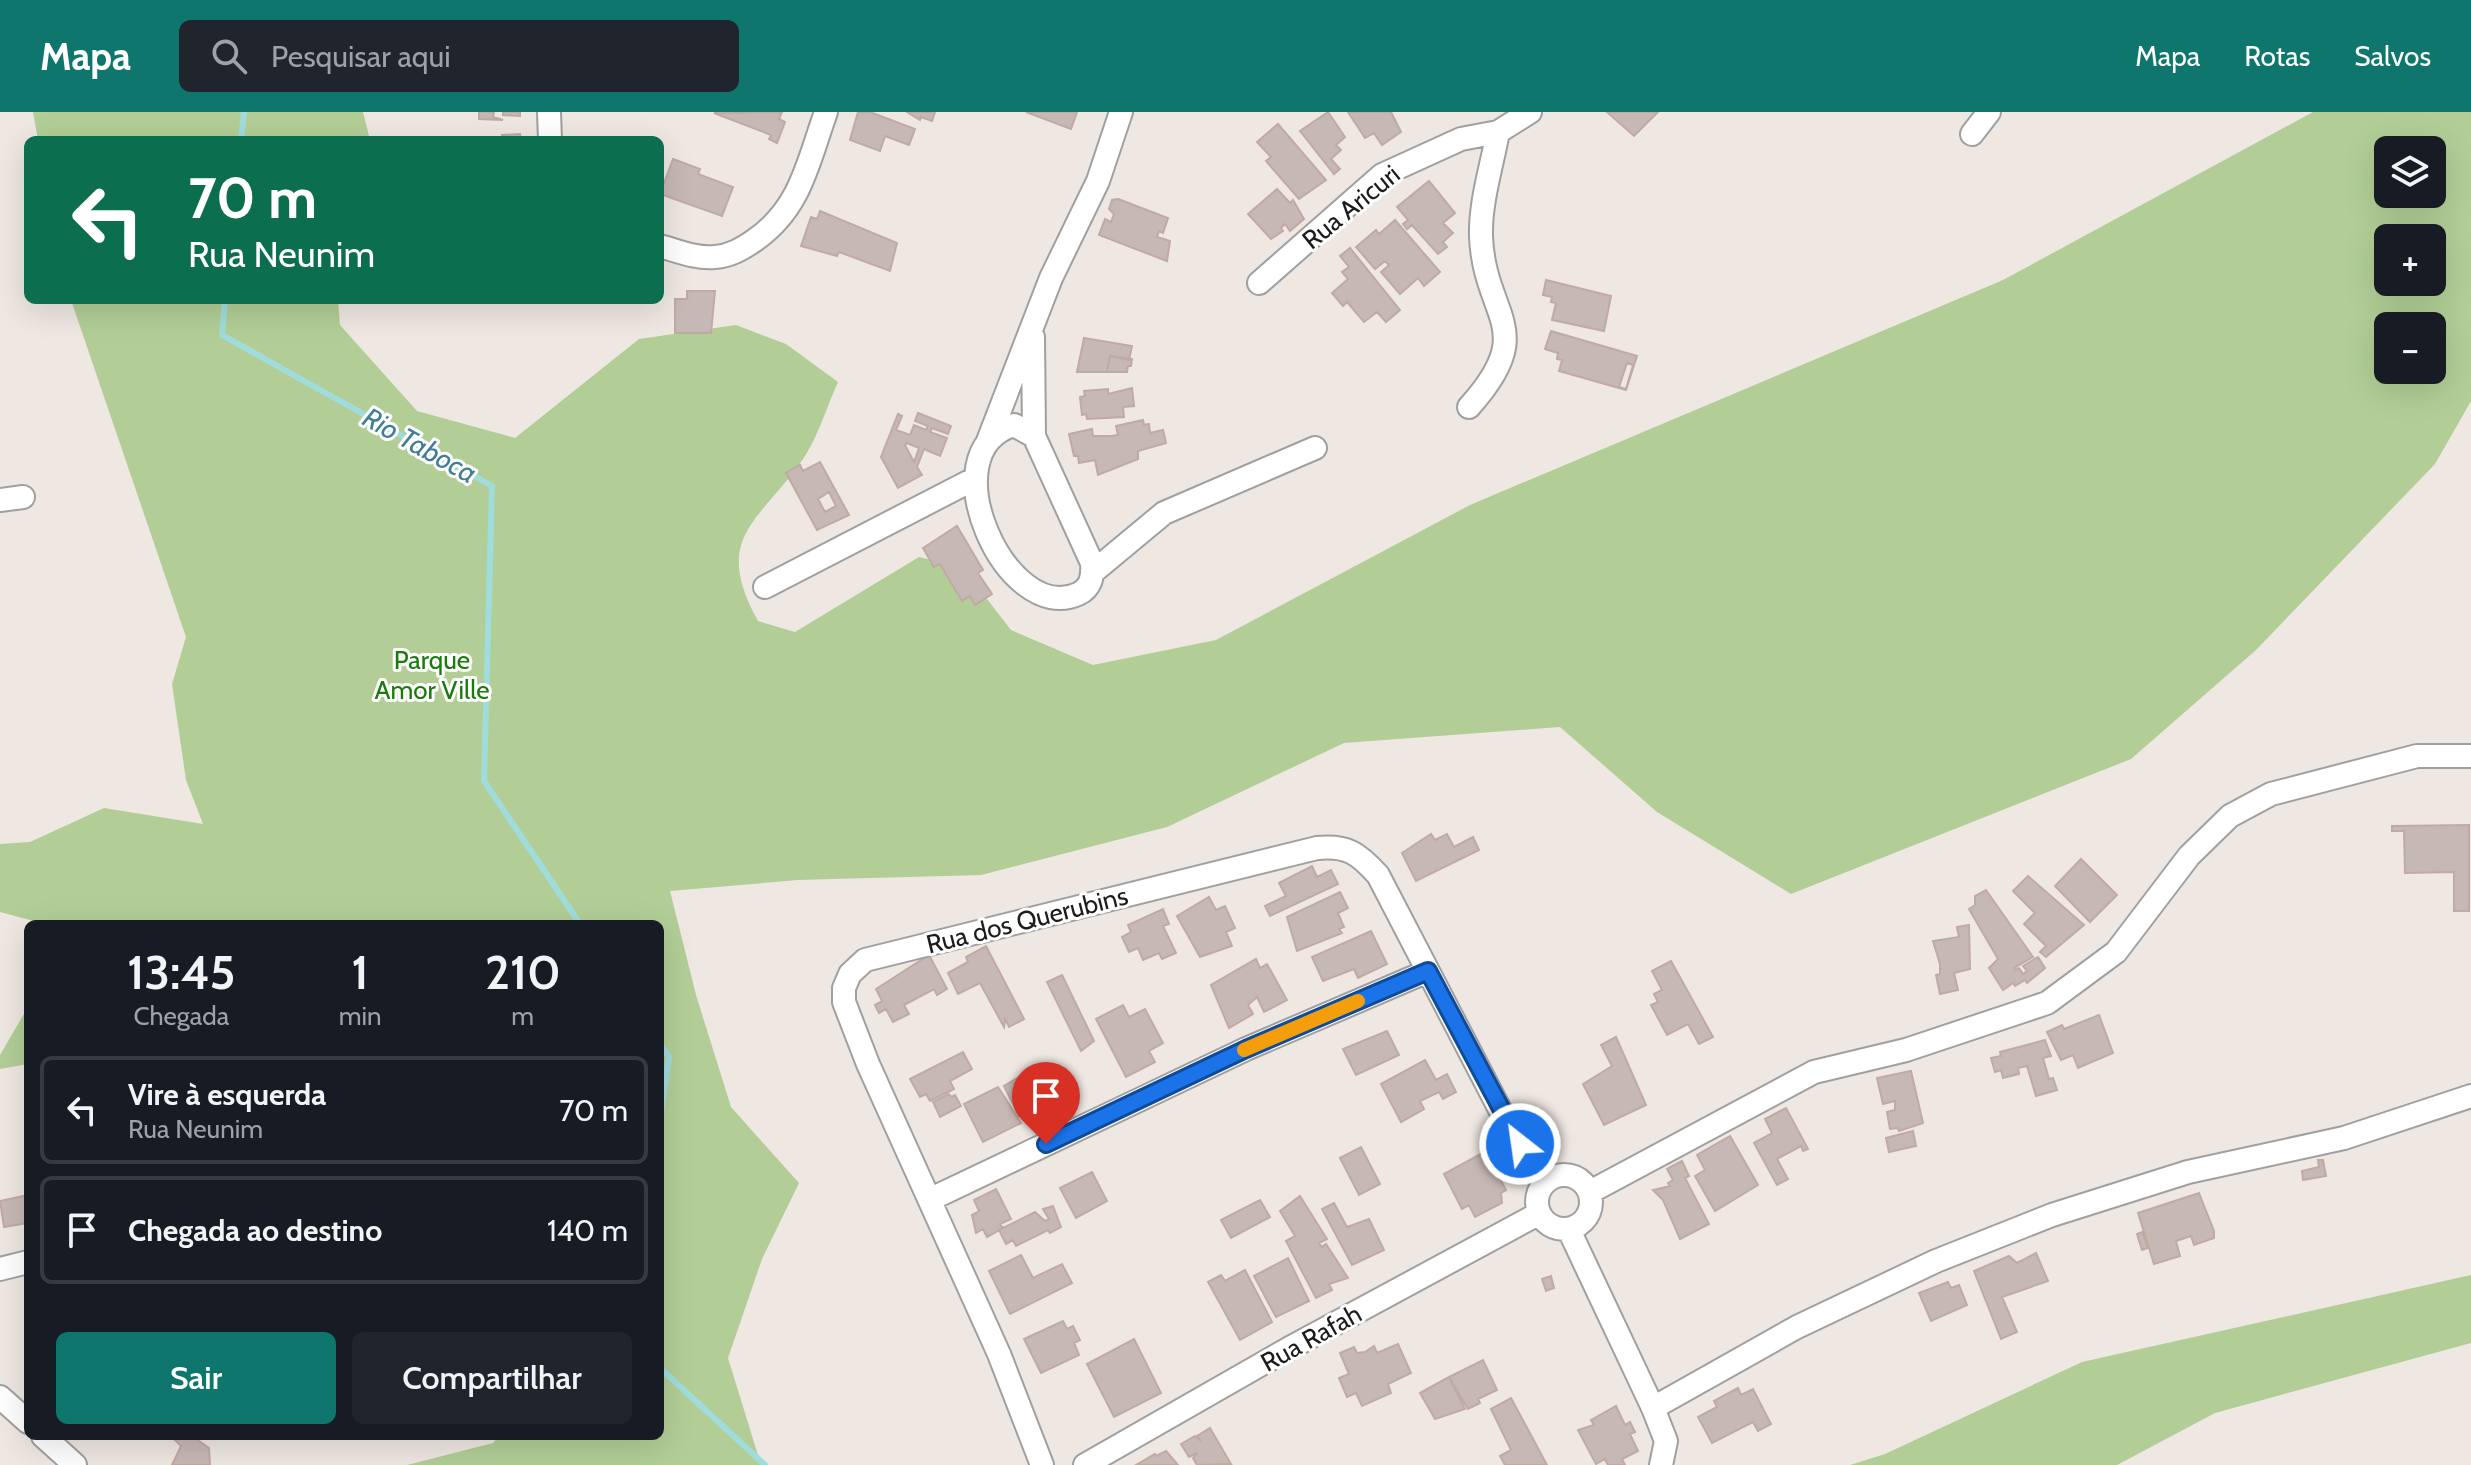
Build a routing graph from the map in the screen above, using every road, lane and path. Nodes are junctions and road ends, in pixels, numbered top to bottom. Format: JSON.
{"nodes":[{"id":1,"x":549,"y":112,"type":"edge"},
{"id":2,"x":826,"y":112,"type":"edge"},
{"id":3,"x":1121,"y":112,"type":"edge"},
{"id":4,"x":1530,"y":112,"type":"edge"},
{"id":5,"x":1989,"y":112,"type":"edge"},
{"id":6,"x":1498,"y":132,"type":"junction"},
{"id":7,"x":1972,"y":134,"type":"dead end"},
{"id":8,"x":550,"y":136,"type":"edge"},
{"id":9,"x":664,"y":247,"type":"edge"},
{"id":10,"x":1259,"y":283,"type":"dead end"},
{"id":11,"x":1033,"y":328,"type":"junction"},
{"id":12,"x":1469,"y":407,"type":"dead end"},
{"id":13,"x":1034,"y":436,"type":"junction"},
{"id":14,"x":988,"y":441,"type":"junction"},
{"id":15,"x":1315,"y":448,"type":"dead end"},
{"id":16,"x":976,"y":478,"type":"junction"},
{"id":17,"x":23,"y":497,"type":"dead end"},
{"id":18,"x":0,"y":500,"type":"edge"},
{"id":19,"x":1093,"y":572,"type":"junction"},
{"id":20,"x":765,"y":587,"type":"dead end"},
{"id":21,"x":2471,"y":756,"type":"edge"},
{"id":22,"x":1428,"y":971,"type":"junction"},
{"id":23,"x":2471,"y":1096,"type":"edge"},
{"id":24,"x":1544,"y":1182,"type":"junction"},
{"id":25,"x":1590,"y":1192,"type":"junction"},
{"id":26,"x":931,"y":1199,"type":"junction"},
{"id":27,"x":1538,"y":1214,"type":"junction"},
{"id":28,"x":1569,"y":1230,"type":"junction"},
{"id":29,"x":24,"y":1263,"type":"edge"},
{"id":30,"x":0,"y":1269,"type":"edge"},
{"id":31,"x":0,"y":1397,"type":"edge"},
{"id":32,"x":1653,"y":1408,"type":"junction"},
{"id":33,"x":24,"y":1418,"type":"edge"},
{"id":34,"x":47,"y":1440,"type":"edge"},
{"id":35,"x":75,"y":1465,"type":"edge"},
{"id":36,"x":1042,"y":1465,"type":"edge"},
{"id":37,"x":1085,"y":1465,"type":"edge"},
{"id":38,"x":1661,"y":1465,"type":"edge"}],
"edges":[{"from":1,"to":8,"type":"street"},
{"from":2,"to":9,"type":"street"},
{"from":3,"to":11,"type":"street"},
{"from":4,"to":6,"type":"street"},
{"from":5,"to":7,"type":"street"},
{"from":6,"to":10,"type":"street","name":"Rua Aricuri"},
{"from":6,"to":12,"type":"street"},
{"from":11,"to":13,"type":"street"},
{"from":11,"to":14,"type":"street"},
{"from":13,"to":14,"type":"street"},
{"from":13,"to":19,"type":"street"},
{"from":14,"to":16,"type":"street"},
{"from":15,"to":19,"type":"street"},
{"from":16,"to":19,"type":"street"},
{"from":16,"to":20,"type":"street"},
{"from":17,"to":18,"type":"street"},
{"from":21,"to":25,"type":"street"},
{"from":22,"to":24,"type":"street","name":"Rua dos Querubins"},
{"from":22,"to":26,"type":"street"},
{"from":22,"to":26,"type":"street","name":"Rua dos Querubins"},
{"from":23,"to":32,"type":"street"},
{"from":24,"to":25,"type":"street"},
{"from":24,"to":27,"type":"street"},
{"from":25,"to":28,"type":"street"},
{"from":26,"to":36,"type":"street","name":"Rua dos Querubins"},
{"from":27,"to":28,"type":"street"},
{"from":27,"to":37,"type":"street","name":"Rua Rafah"},
{"from":28,"to":32,"type":"street"},
{"from":29,"to":30,"type":"street"},
{"from":31,"to":33,"type":"street"},
{"from":32,"to":38,"type":"street"},
{"from":34,"to":35,"type":"street"}]}
